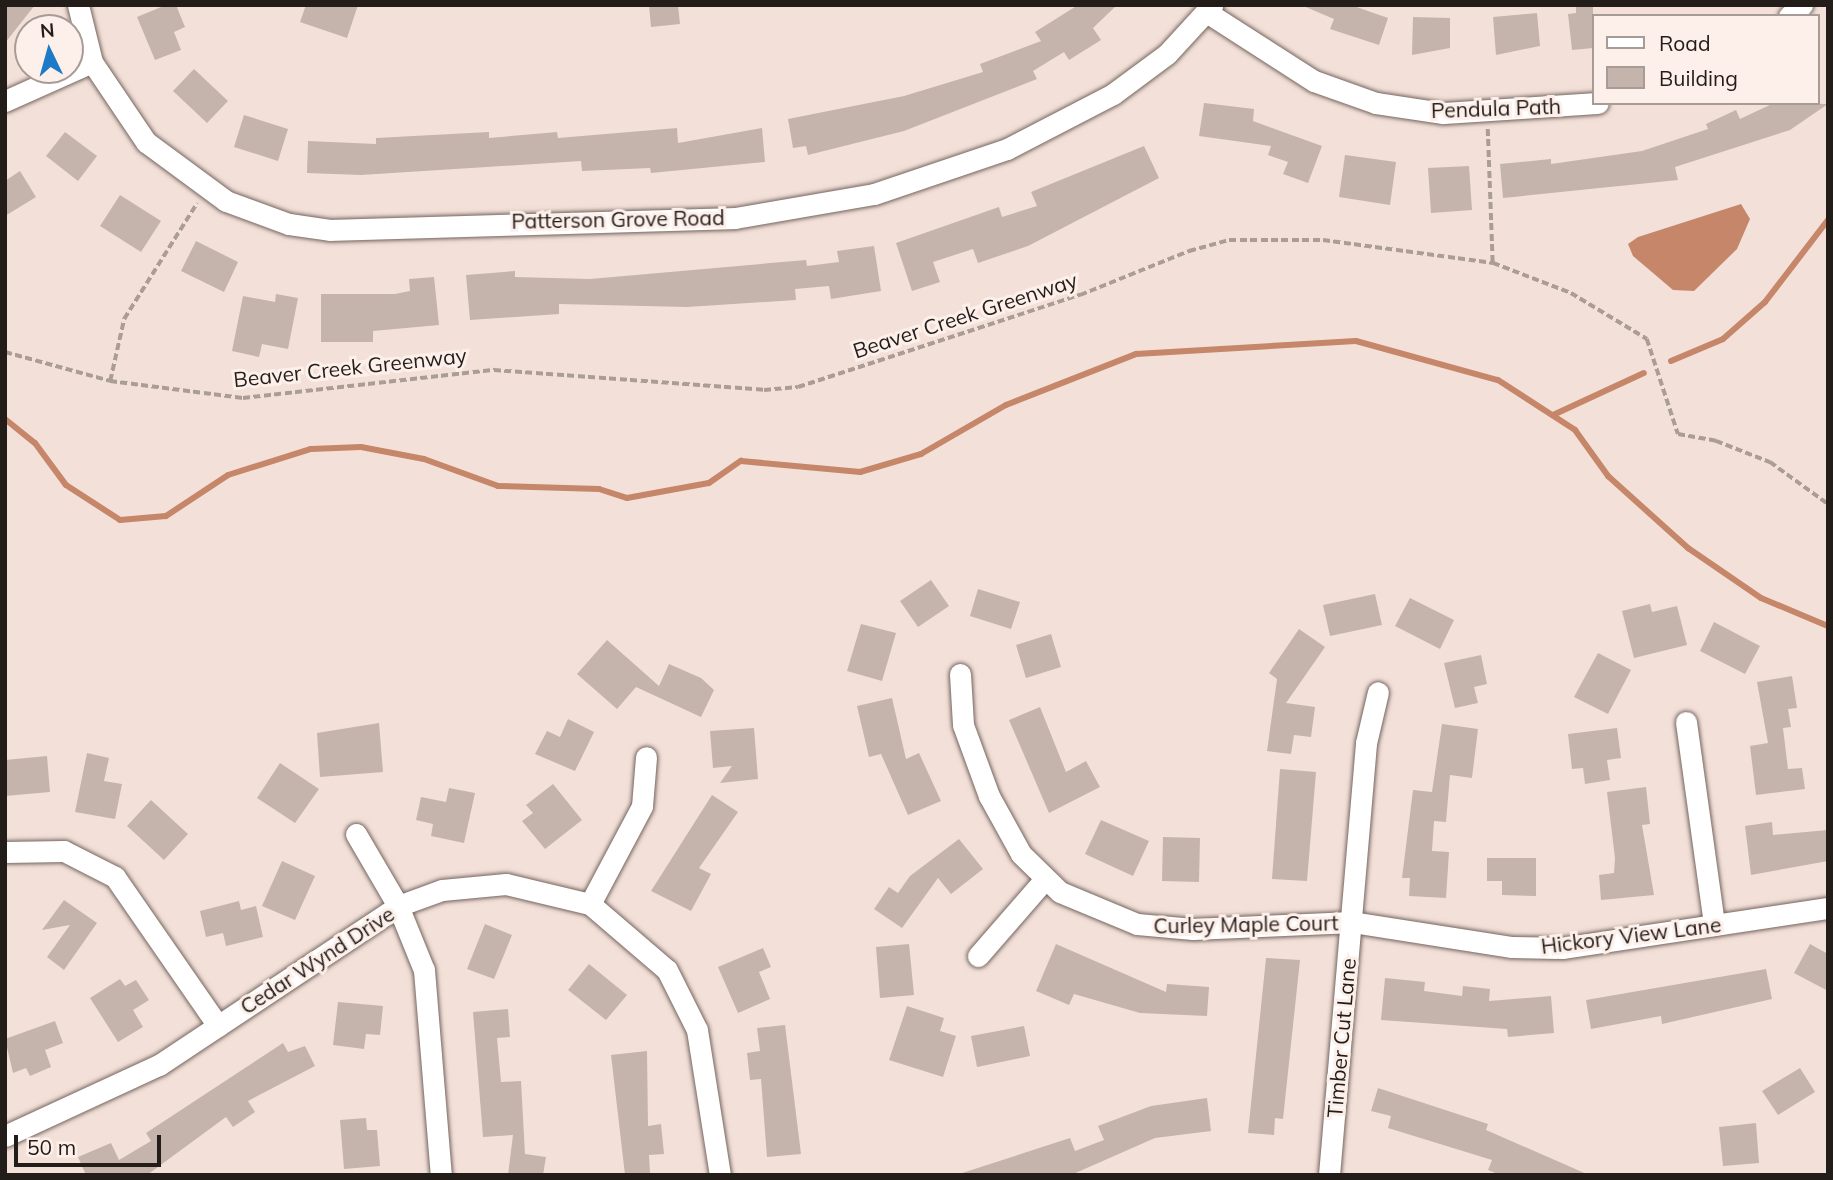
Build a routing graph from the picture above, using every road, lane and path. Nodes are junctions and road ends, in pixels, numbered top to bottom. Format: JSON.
{"nodes":[{"id":1,"x":78,"y":5,"type":"edge"},
{"id":2,"x":1210,"y":9,"type":"edge"},
{"id":3,"x":92,"y":62,"type":"junction"},
{"id":4,"x":5,"y":101,"type":"edge"},
{"id":5,"x":1591,"y":103,"type":"edge"},
{"id":6,"x":1488,"y":125,"type":"dead end"},
{"id":7,"x":201,"y":198,"type":"dead end"},
{"id":8,"x":1493,"y":263,"type":"junction"},
{"id":9,"x":5,"y":352,"type":"edge"},
{"id":10,"x":110,"y":382,"type":"junction"},
{"id":11,"x":1828,"y":504,"type":"edge"},
{"id":12,"x":960,"y":674,"type":"dead end"},
{"id":13,"x":1378,"y":692,"type":"dead end"},
{"id":14,"x":1686,"y":722,"type":"dead end"},
{"id":15,"x":646,"y":757,"type":"dead end"},
{"id":16,"x":356,"y":834,"type":"dead end"},
{"id":17,"x":5,"y":852,"type":"edge"},
{"id":18,"x":1044,"y":880,"type":"junction"},
{"id":19,"x":590,"y":904,"type":"junction"},
{"id":20,"x":398,"y":906,"type":"junction"},
{"id":21,"x":1828,"y":908,"type":"edge"},
{"id":22,"x":1352,"y":922,"type":"junction"},
{"id":23,"x":1714,"y":925,"type":"junction"},
{"id":24,"x":978,"y":956,"type":"dead end"},
{"id":25,"x":218,"y":1026,"type":"junction"},
{"id":26,"x":5,"y":1136,"type":"edge"},
{"id":27,"x":442,"y":1175,"type":"edge"},
{"id":28,"x":720,"y":1175,"type":"edge"},
{"id":29,"x":1329,"y":1175,"type":"edge"}],
"edges":[{"from":1,"to":3,"type":"street","name":"Patterson Grove Road"},
{"from":2,"to":3,"type":"street","name":"Patterson Grove Road"},
{"from":2,"to":5,"type":"street","name":"Pendula Path"},
{"from":3,"to":4,"type":"street"},
{"from":6,"to":8,"type":"path"},
{"from":7,"to":10,"type":"path"},
{"from":8,"to":10,"type":"path","name":"Beaver Creek Greenway"},
{"from":8,"to":11,"type":"path","name":"Beaver Creek Greenway"},
{"from":9,"to":10,"type":"path","name":"Beaver Creek Greenway"},
{"from":12,"to":18,"type":"street","name":"Curley Maple Court"},
{"from":13,"to":22,"type":"street","name":"Timber Cut Lane"},
{"from":14,"to":23,"type":"street"},
{"from":15,"to":19,"type":"street"},
{"from":16,"to":20,"type":"street"},
{"from":17,"to":25,"type":"street"},
{"from":18,"to":22,"type":"street","name":"Curley Maple Court"},
{"from":18,"to":24,"type":"street"},
{"from":19,"to":20,"type":"street","name":"Cedar Wynd Drive"},
{"from":19,"to":28,"type":"street","name":"Cedar Wynd Drive"},
{"from":20,"to":25,"type":"street","name":"Cedar Wynd Drive"},
{"from":20,"to":27,"type":"street"},
{"from":21,"to":23,"type":"street","name":"Hickory View Lane"},
{"from":22,"to":23,"type":"street","name":"Hickory View Lane"},
{"from":22,"to":29,"type":"street","name":"Timber Cut Lane"},
{"from":25,"to":26,"type":"street","name":"Cedar Wynd Drive"}]}
